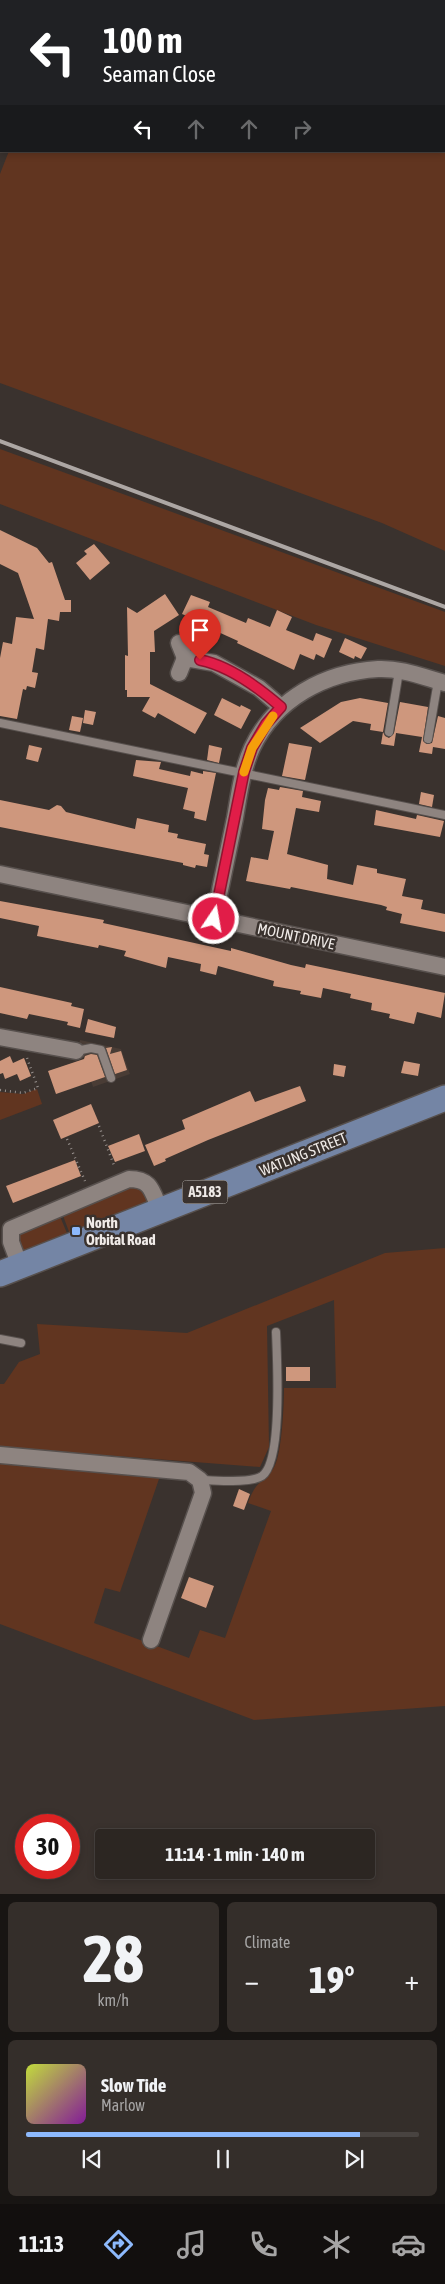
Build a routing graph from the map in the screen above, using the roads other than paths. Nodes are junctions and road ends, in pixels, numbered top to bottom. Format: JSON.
{"nodes":[{"id":1,"x":181,"y":658,"type":"dead end"},
{"id":2,"x":399,"y":671,"type":"junction"},
{"id":3,"x":441,"y":682,"type":"edge"},
{"id":4,"x":281,"y":707,"type":"junction"},
{"id":5,"x":0,"y":723,"type":"edge"},
{"id":6,"x":389,"y":732,"type":"dead end"},
{"id":7,"x":428,"y":739,"type":"dead end"},
{"id":8,"x":244,"y":772,"type":"junction"},
{"id":9,"x":445,"y":814,"type":"edge"},
{"id":10,"x":0,"y":874,"type":"edge"},
{"id":11,"x":214,"y":919,"type":"junction"},
{"id":12,"x":445,"y":966,"type":"edge"},
{"id":13,"x":0,"y":1037,"type":"edge"},
{"id":14,"x":76,"y":1051,"type":"joint"},
{"id":15,"x":111,"y":1078,"type":"dead end"},
{"id":16,"x":445,"y":1098,"type":"edge"},
{"id":17,"x":160,"y":1210,"type":"junction"},
{"id":18,"x":5,"y":1241,"type":"edge"},
{"id":19,"x":10,"y":1270,"type":"edge"},
{"id":20,"x":276,"y":1332,"type":"dead end"},
{"id":21,"x":0,"y":1339,"type":"edge"},
{"id":22,"x":21,"y":1343,"type":"dead end"},
{"id":23,"x":0,"y":1455,"type":"edge"},
{"id":24,"x":200,"y":1480,"type":"junction"},
{"id":25,"x":151,"y":1640,"type":"dead end"}],
"edges":[{"from":1,"to":4,"type":"street"},
{"from":2,"to":3,"type":"street"},
{"from":2,"to":4,"type":"street"},
{"from":2,"to":6,"type":"lane"},
{"from":3,"to":7,"type":"lane"},
{"from":4,"to":8,"type":"street"},
{"from":5,"to":8,"type":"lane"},
{"from":8,"to":9,"type":"lane"},
{"from":8,"to":11,"type":"street"},
{"from":10,"to":11,"type":"street","name":"MOUNT DRIVE"},
{"from":11,"to":12,"type":"street","name":"MOUNT DRIVE"},
{"from":13,"to":14,"type":"street"},
{"from":14,"to":15,"type":"lane"},
{"from":16,"to":17,"type":"main road","name":"WATLING STREET","number":"A5183"},
{"from":17,"to":18,"type":"street","name":"WATLING STREET"},
{"from":17,"to":19,"type":"main road","name":"WATLING STREET","number":"A5183"},
{"from":18,"to":19,"type":"street","name":"WATLING STREET"},
{"from":20,"to":24,"type":"lane"},
{"from":21,"to":22,"type":"lane"},
{"from":23,"to":24,"type":"street"},
{"from":24,"to":25,"type":"street"}]}
